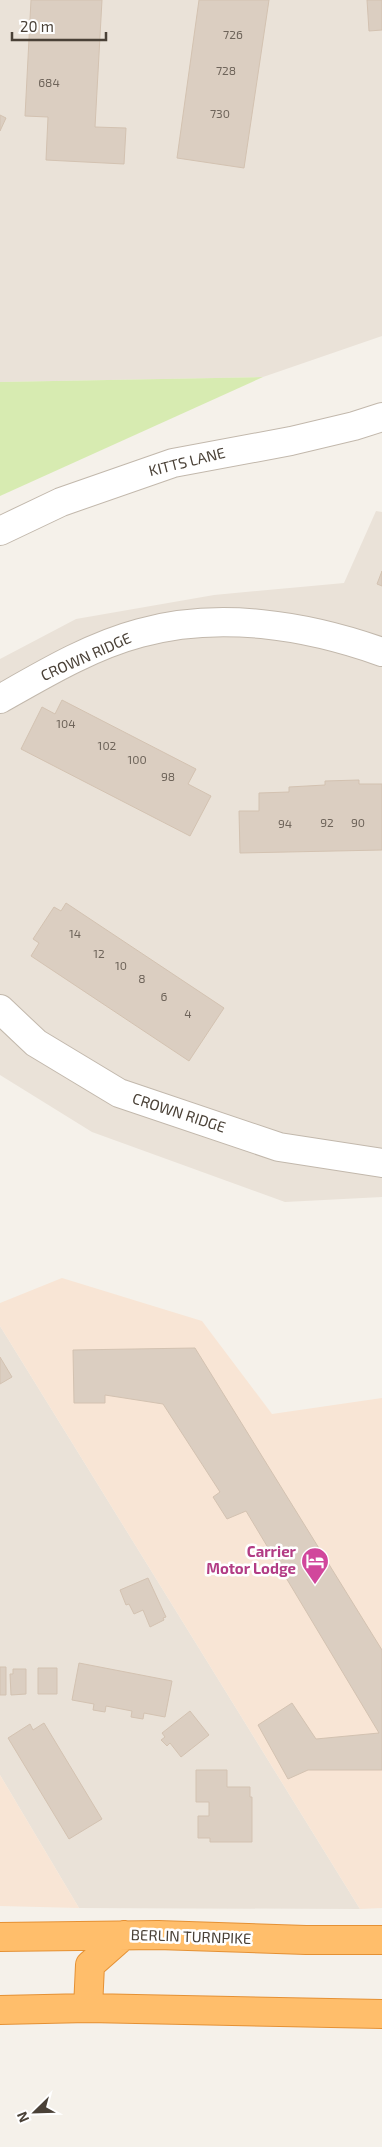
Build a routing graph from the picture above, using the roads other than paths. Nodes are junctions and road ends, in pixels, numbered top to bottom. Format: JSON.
{"nodes":[{"id":1,"x":382,"y":417,"type":"edge"},
{"id":2,"x":0,"y":531,"type":"edge"},
{"id":3,"x":382,"y":652,"type":"edge"},
{"id":4,"x":0,"y":699,"type":"edge"},
{"id":5,"x":0,"y":1009,"type":"edge"},
{"id":6,"x":382,"y":1163,"type":"edge"},
{"id":7,"x":124,"y":1935,"type":"junction"},
{"id":8,"x":0,"y":1937,"type":"edge"},
{"id":9,"x":382,"y":1940,"type":"edge"},
{"id":10,"x":88,"y":2008,"type":"junction"},
{"id":11,"x":2,"y":2013,"type":"edge"},
{"id":12,"x":382,"y":2014,"type":"edge"}],
"edges":[{"from":1,"to":2,"type":"street","name":"KITTS LANE"},
{"from":3,"to":4,"type":"street","name":"CROWN RIDGE"},
{"from":5,"to":6,"type":"street","name":"CROWN RIDGE"},
{"from":7,"to":8,"type":"highway","name":"BERLIN TURNPIKE"},
{"from":7,"to":9,"type":"highway","name":"BERLIN TURNPIKE"},
{"from":7,"to":10,"type":"highway"},
{"from":10,"to":11,"type":"highway"},
{"from":10,"to":12,"type":"highway"}]}
